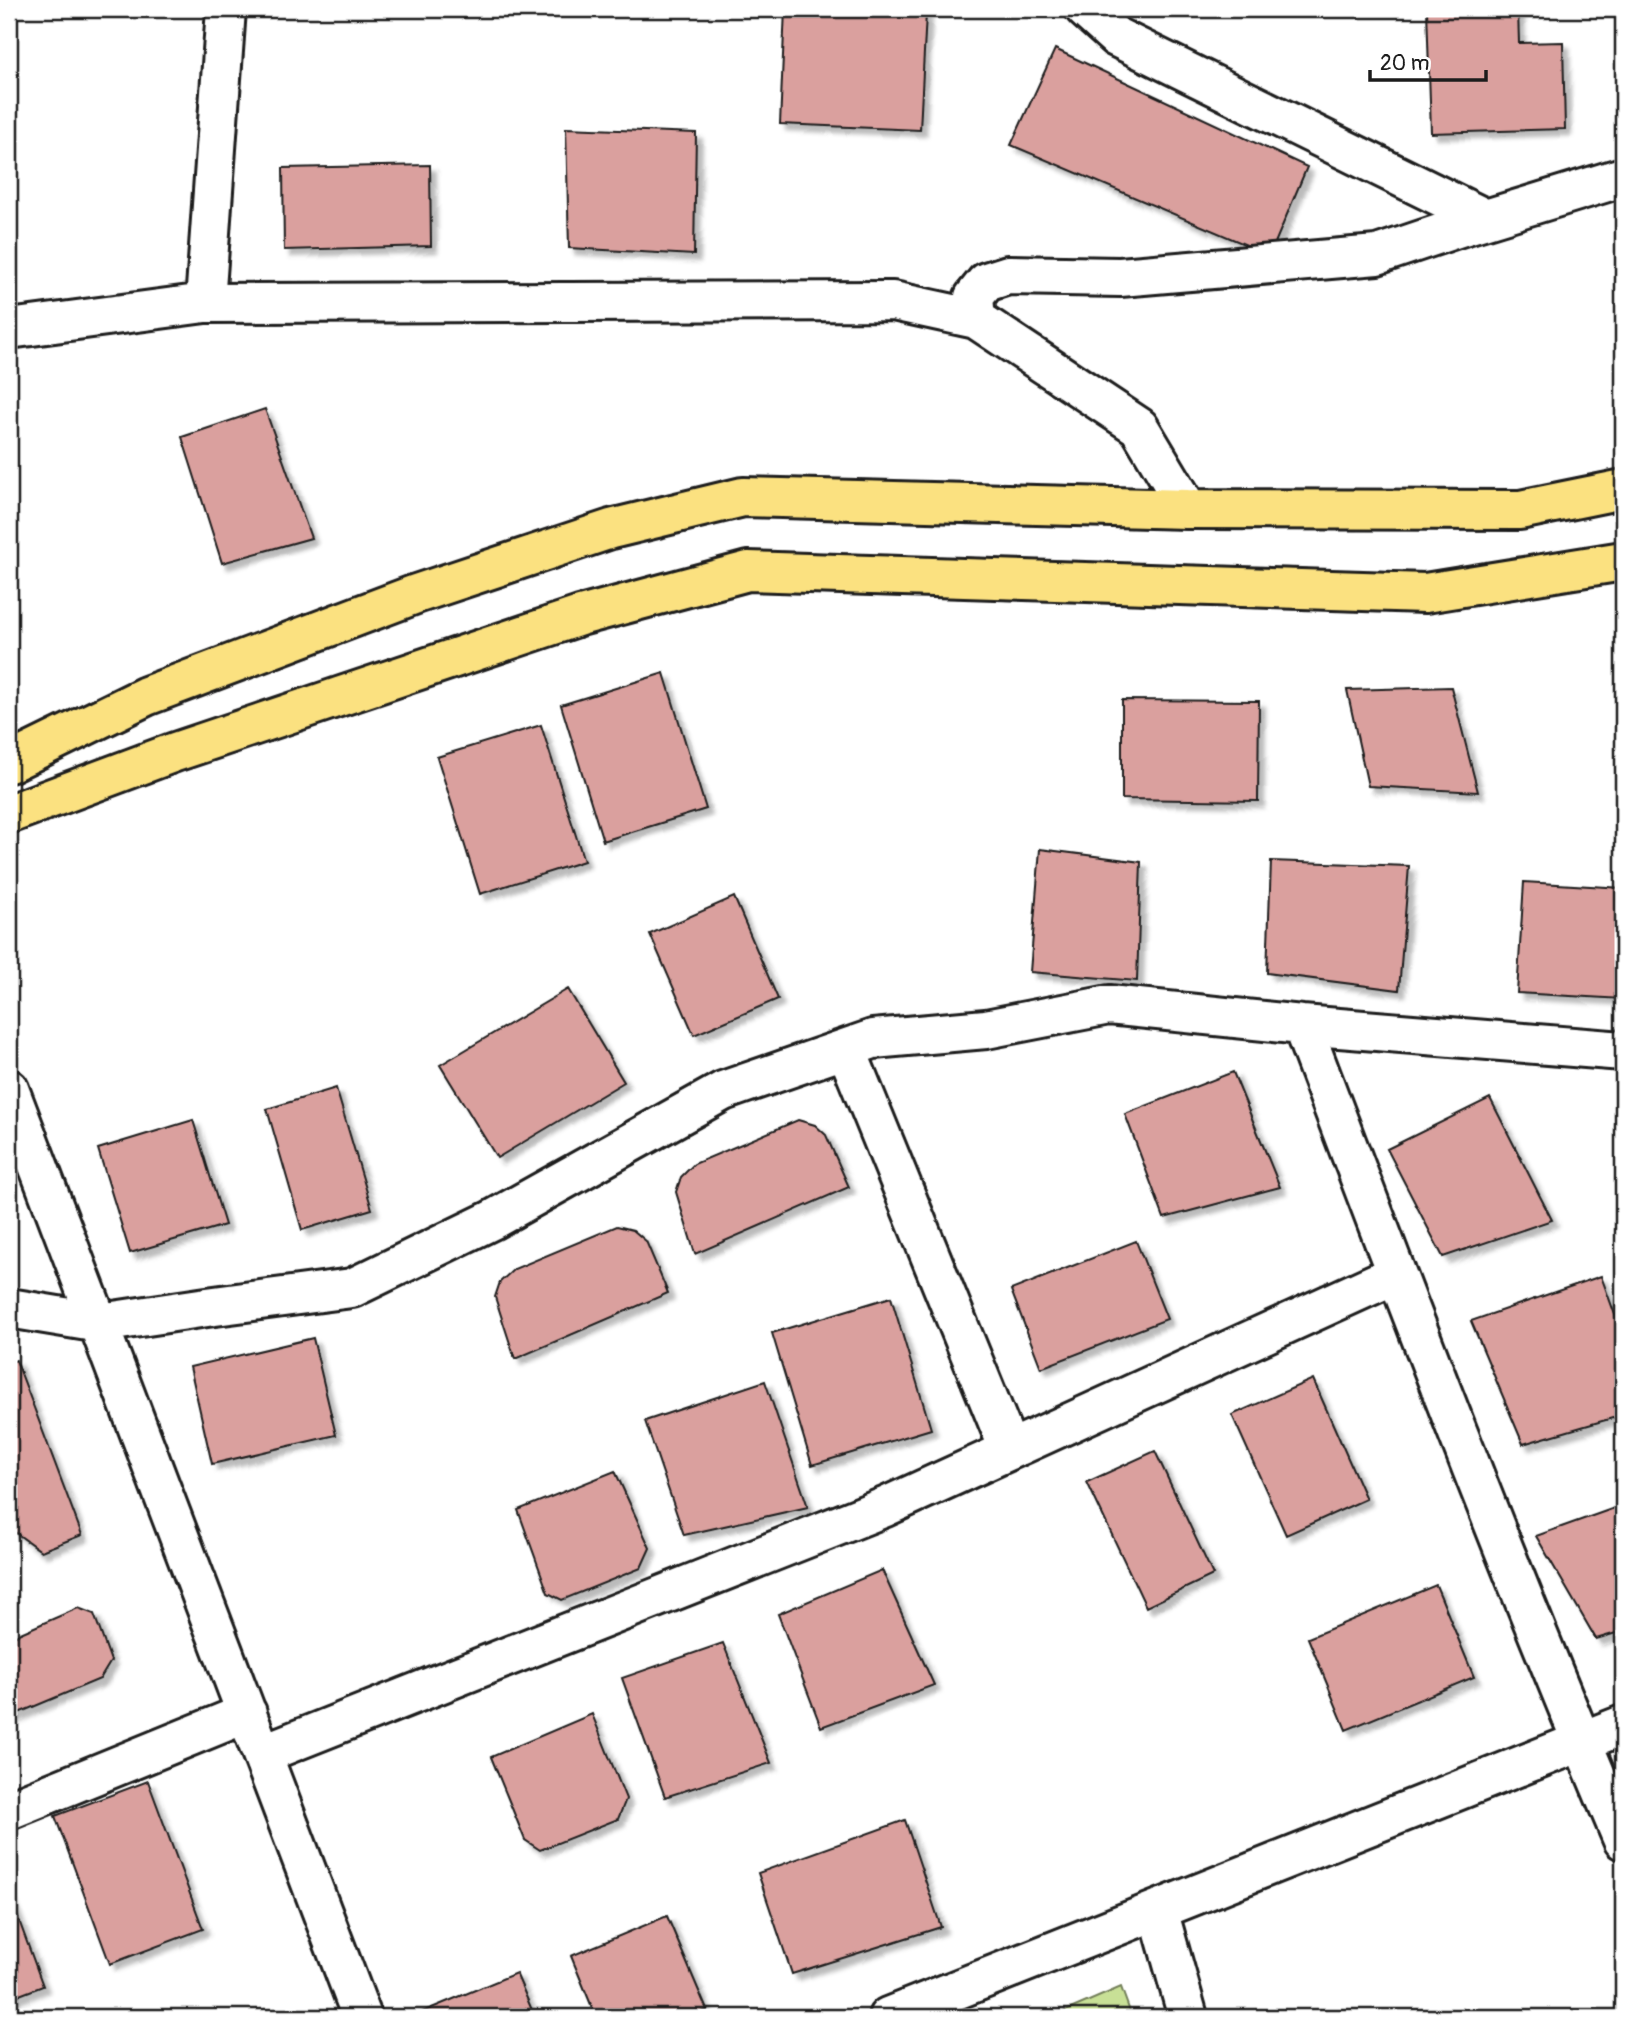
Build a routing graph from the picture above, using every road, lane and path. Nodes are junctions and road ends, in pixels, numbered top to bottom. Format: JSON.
{"nodes":[{"id":1,"x":226,"y":9,"type":"edge"},
{"id":2,"x":1085,"y":9,"type":"edge"},
{"id":3,"x":1623,"y":177,"type":"edge"},
{"id":4,"x":1486,"y":219,"type":"junction"},
{"id":5,"x":205,"y":303,"type":"junction"},
{"id":6,"x":976,"y":319,"type":"junction"},
{"id":7,"x":9,"y":329,"type":"edge"},
{"id":8,"x":1623,"y":489,"type":"edge"},
{"id":9,"x":1188,"y":509,"type":"junction"},
{"id":10,"x":1623,"y":561,"type":"edge"},
{"id":11,"x":9,"y":762,"type":"edge"},
{"id":12,"x":9,"y":814,"type":"edge"},
{"id":13,"x":1302,"y":1025,"type":"junction"},
{"id":14,"x":846,"y":1049,"type":"junction"},
{"id":15,"x":1623,"y":1051,"type":"edge"},
{"id":16,"x":9,"y":1089,"type":"edge"},
{"id":17,"x":1396,"y":1274,"type":"junction"},
{"id":18,"x":9,"y":1308,"type":"edge"},
{"id":19,"x":100,"y":1323,"type":"junction"},
{"id":20,"x":1009,"y":1450,"type":"junction"},
{"id":21,"x":247,"y":1713,"type":"junction"},
{"id":22,"x":1623,"y":1725,"type":"edge"},
{"id":23,"x":1581,"y":1742,"type":"junction"},
{"id":24,"x":262,"y":1754,"type":"junction"},
{"id":25,"x":9,"y":1810,"type":"edge"},
{"id":26,"x":1623,"y":1840,"type":"edge"},
{"id":27,"x":1158,"y":1910,"type":"junction"},
{"id":28,"x":362,"y":2017,"type":"edge"},
{"id":29,"x":888,"y":2017,"type":"edge"},
{"id":30,"x":1188,"y":2017,"type":"edge"}],
"edges":[{"from":1,"to":5,"type":"street"},
{"from":2,"to":4,"type":"street"},
{"from":3,"to":4,"type":"street"},
{"from":4,"to":6,"type":"street"},
{"from":5,"to":6,"type":"street"},
{"from":5,"to":7,"type":"street"},
{"from":6,"to":9,"type":"street"},
{"from":8,"to":9,"type":"main road"},
{"from":9,"to":11,"type":"main road"},
{"from":10,"to":12,"type":"main road"},
{"from":13,"to":14,"type":"street"},
{"from":13,"to":15,"type":"street"},
{"from":13,"to":17,"type":"street"},
{"from":14,"to":19,"type":"street"},
{"from":14,"to":20,"type":"street"},
{"from":16,"to":19,"type":"street"},
{"from":17,"to":20,"type":"street"},
{"from":17,"to":23,"type":"street"},
{"from":18,"to":19,"type":"street"},
{"from":19,"to":21,"type":"street"},
{"from":20,"to":24,"type":"street"},
{"from":21,"to":24,"type":"street"},
{"from":21,"to":25,"type":"street"},
{"from":22,"to":23,"type":"street"},
{"from":23,"to":26,"type":"street"},
{"from":23,"to":27,"type":"street"},
{"from":24,"to":28,"type":"street"},
{"from":27,"to":29,"type":"street"},
{"from":27,"to":30,"type":"street"}]}
